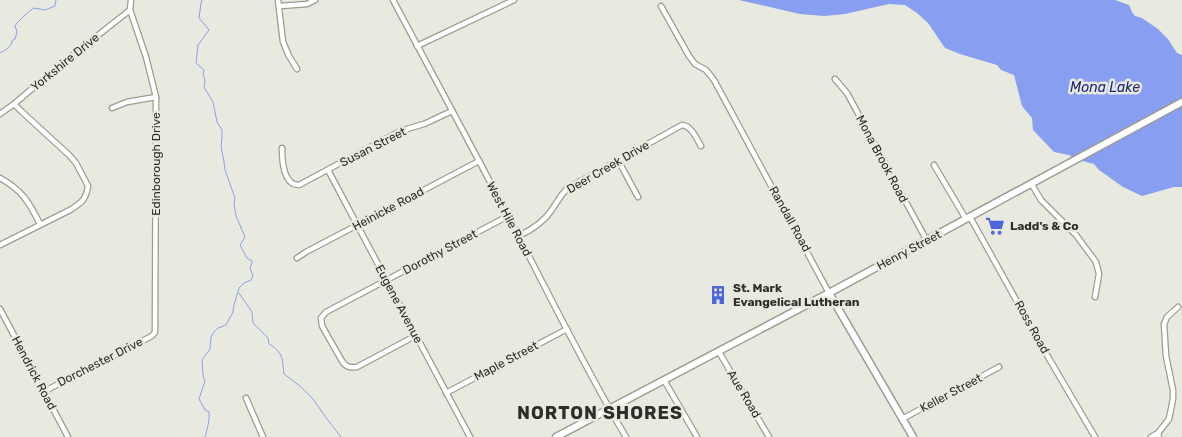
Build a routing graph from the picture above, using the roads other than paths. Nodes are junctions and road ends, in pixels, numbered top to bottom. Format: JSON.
{"nodes":[{"id":1,"x":131,"y":0,"type":"edge"},
{"id":2,"x":278,"y":0,"type":"edge"},
{"id":3,"x":315,"y":0,"type":"edge"},
{"id":4,"x":393,"y":0,"type":"edge"},
{"id":5,"x":514,"y":0,"type":"edge"},
{"id":6,"x":280,"y":6,"type":"junction"},
{"id":7,"x":661,"y":6,"type":"dead end"},
{"id":8,"x":130,"y":10,"type":"junction"},
{"id":9,"x":417,"y":46,"type":"junction"},
{"id":10,"x":296,"y":70,"type":"dead end"},
{"id":11,"x":835,"y":79,"type":"dead end"},
{"id":12,"x":156,"y":97,"type":"junction"},
{"id":13,"x":1182,"y":102,"type":"edge"},
{"id":14,"x":14,"y":104,"type":"junction"},
{"id":15,"x":112,"y":108,"type":"dead end"},
{"id":16,"x":452,"y":111,"type":"junction"},
{"id":17,"x":0,"y":114,"type":"edge"},
{"id":18,"x":701,"y":146,"type":"dead end"},
{"id":19,"x":282,"y":148,"type":"dead end"},
{"id":20,"x":618,"y":160,"type":"junction"},
{"id":21,"x":479,"y":161,"type":"junction"},
{"id":22,"x":934,"y":165,"type":"dead end"},
{"id":23,"x":328,"y":170,"type":"junction"},
{"id":24,"x":0,"y":178,"type":"edge"},
{"id":25,"x":1031,"y":183,"type":"junction"},
{"id":26,"x":638,"y":197,"type":"dead end"},
{"id":27,"x":508,"y":216,"type":"junction"},
{"id":28,"x":968,"y":218,"type":"junction"},
{"id":29,"x":40,"y":224,"type":"junction"},
{"id":30,"x":357,"y":225,"type":"junction"},
{"id":31,"x":519,"y":236,"type":"junction"},
{"id":32,"x":927,"y":241,"type":"junction"},
{"id":33,"x":0,"y":245,"type":"edge"},
{"id":34,"x":297,"y":258,"type":"dead end"},
{"id":35,"x":386,"y":280,"type":"junction"},
{"id":36,"x":829,"y":293,"type":"junction"},
{"id":37,"x":1095,"y":298,"type":"dead end"},
{"id":38,"x":1178,"y":307,"type":"dead end"},
{"id":39,"x":0,"y":309,"type":"edge"},
{"id":40,"x":567,"y":329,"type":"junction"},
{"id":41,"x":155,"y":332,"type":"joint"},
{"id":42,"x":415,"y":336,"type":"junction"},
{"id":43,"x":718,"y":352,"type":"junction"},
{"id":44,"x":999,"y":367,"type":"dead end"},
{"id":45,"x":664,"y":380,"type":"junction"},
{"id":46,"x":43,"y":392,"type":"junction"},
{"id":47,"x":446,"y":393,"type":"junction"},
{"id":48,"x":246,"y":398,"type":"dead end"},
{"id":49,"x":609,"y":409,"type":"junction"},
{"id":50,"x":902,"y":419,"type":"junction"},
{"id":51,"x":1159,"y":435,"type":"edge"},
{"id":52,"x":68,"y":437,"type":"edge"},
{"id":53,"x":263,"y":437,"type":"edge"},
{"id":54,"x":470,"y":437,"type":"edge"},
{"id":55,"x":556,"y":437,"type":"edge"},
{"id":56,"x":626,"y":437,"type":"edge"},
{"id":57,"x":697,"y":437,"type":"edge"},
{"id":58,"x":769,"y":437,"type":"edge"},
{"id":59,"x":913,"y":437,"type":"edge"},
{"id":60,"x":1095,"y":437,"type":"edge"},
{"id":61,"x":1151,"y":437,"type":"edge"}],
"edges":[{"from":1,"to":8,"type":"street","name":"Edinborough Drive"},
{"from":2,"to":6,"type":"street"},
{"from":3,"to":6,"type":"street"},
{"from":4,"to":9,"type":"street","name":"West Hile Road"},
{"from":5,"to":9,"type":"street"},
{"from":6,"to":10,"type":"street"},
{"from":7,"to":36,"type":"street","name":"Randall Road"},
{"from":8,"to":12,"type":"street","name":"Edinborough Drive"},
{"from":8,"to":14,"type":"street","name":"Yorkshire Drive"},
{"from":9,"to":16,"type":"street","name":"West Hile Road"},
{"from":11,"to":32,"type":"street","name":"Mona Brook Road"},
{"from":12,"to":15,"type":"street"},
{"from":12,"to":41,"type":"street","name":"Edinborough Drive"},
{"from":13,"to":25,"type":"street","name":"Henry Street"},
{"from":14,"to":17,"type":"street","name":"Yorkshire Drive"},
{"from":14,"to":29,"type":"street"},
{"from":16,"to":21,"type":"street","name":"West Hile Road"},
{"from":16,"to":23,"type":"street","name":"Susan Street"},
{"from":18,"to":20,"type":"street","name":"Deer Creek Drive"},
{"from":19,"to":23,"type":"street","name":"Susan Street"},
{"from":20,"to":26,"type":"street"},
{"from":20,"to":31,"type":"street","name":"Deer Creek Drive"},
{"from":21,"to":27,"type":"street","name":"West Hile Road"},
{"from":21,"to":30,"type":"street","name":"Heinicke Road"},
{"from":22,"to":28,"type":"street","name":"Ross Road"},
{"from":23,"to":30,"type":"street","name":"Eugene Avenue"},
{"from":24,"to":29,"type":"street"},
{"from":25,"to":28,"type":"street","name":"Henry Street"},
{"from":25,"to":37,"type":"street"},
{"from":27,"to":31,"type":"street","name":"West Hile Road"},
{"from":27,"to":35,"type":"street","name":"Dorothy Street"},
{"from":28,"to":32,"type":"street","name":"Henry Street"},
{"from":28,"to":60,"type":"street","name":"Ross Road"},
{"from":29,"to":33,"type":"street"},
{"from":30,"to":34,"type":"street","name":"Heinicke Road"},
{"from":30,"to":35,"type":"street","name":"Eugene Avenue"},
{"from":31,"to":40,"type":"street","name":"West Hile Road"},
{"from":32,"to":36,"type":"street","name":"Henry Street"},
{"from":35,"to":42,"type":"street","name":"Eugene Avenue"},
{"from":35,"to":42,"type":"street","name":"Dorothy Street"},
{"from":36,"to":43,"type":"street","name":"Henry Street"},
{"from":36,"to":50,"type":"street","name":"Randall Road"},
{"from":38,"to":51,"type":"street"},
{"from":39,"to":46,"type":"street","name":"Hendrick Road"},
{"from":40,"to":47,"type":"street","name":"Maple Street"},
{"from":40,"to":49,"type":"street","name":"West Hile Road"},
{"from":41,"to":46,"type":"street","name":"Dorchester Drive"},
{"from":42,"to":47,"type":"street","name":"Eugene Avenue"},
{"from":43,"to":45,"type":"street","name":"Henry Street"},
{"from":43,"to":58,"type":"street","name":"Aue Road"},
{"from":44,"to":50,"type":"street","name":"Keller Street"},
{"from":45,"to":49,"type":"street","name":"Henry Street"},
{"from":45,"to":57,"type":"street"},
{"from":46,"to":52,"type":"street","name":"Hendrick Road"},
{"from":47,"to":54,"type":"street","name":"Eugene Avenue"},
{"from":48,"to":53,"type":"street"},
{"from":49,"to":55,"type":"street","name":"Henry Street"},
{"from":49,"to":56,"type":"street","name":"West Hile Road"},
{"from":50,"to":59,"type":"street","name":"Randall Road"},
{"from":51,"to":61,"type":"street"}]}
